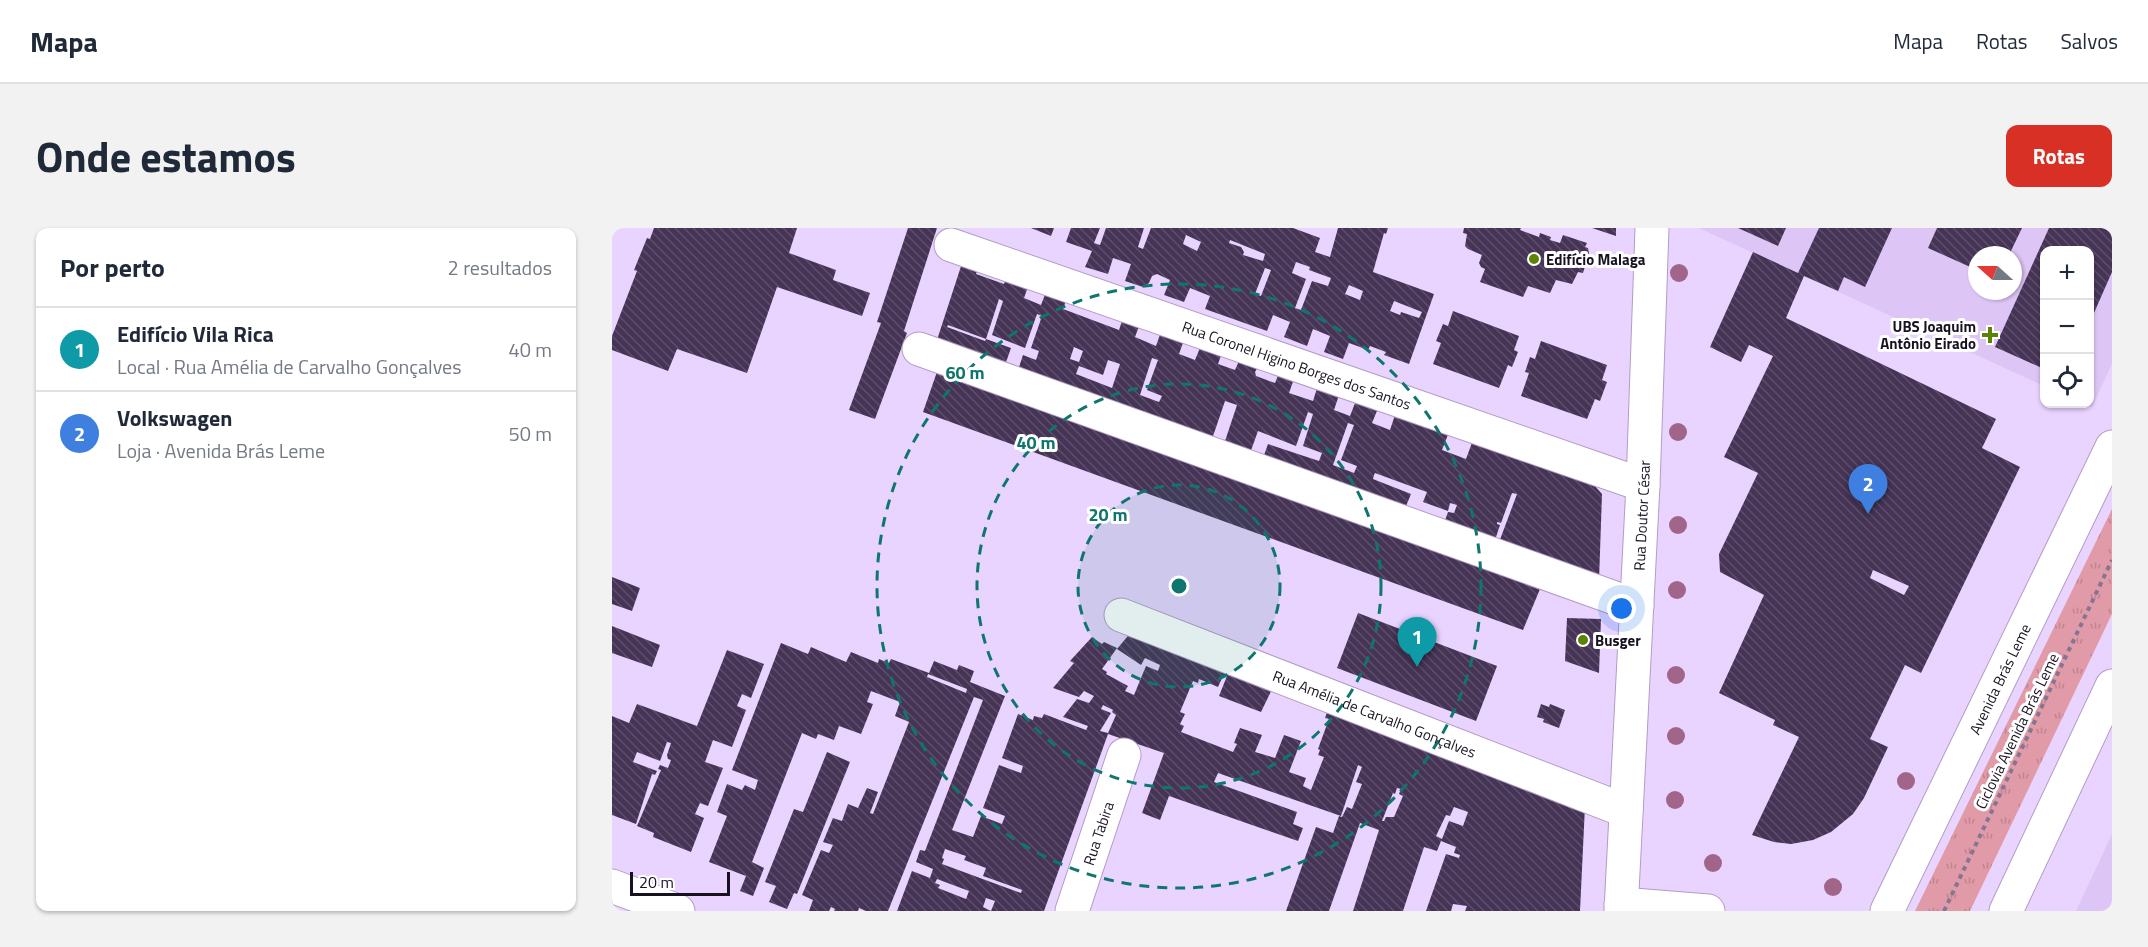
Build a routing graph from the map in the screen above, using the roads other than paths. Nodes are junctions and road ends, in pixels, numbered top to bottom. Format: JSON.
{"nodes":[{"id":1,"x":1652,"y":228,"type":"edge"},
{"id":2,"x":951,"y":245,"type":"dead end"},
{"id":3,"x":919,"y":349,"type":"dead end"},
{"id":4,"x":2112,"y":447,"type":"edge"},
{"id":5,"x":1643,"y":485,"type":"junction"},
{"id":6,"x":1637,"y":606,"type":"junction"},
{"id":7,"x":1121,"y":615,"type":"dead end"},
{"id":8,"x":2112,"y":686,"type":"edge"},
{"id":9,"x":1125,"y":755,"type":"dead end"},
{"id":10,"x":1626,"y":811,"type":"junction"},
{"id":11,"x":612,"y":886,"type":"edge"},
{"id":12,"x":1621,"y":908,"type":"edge"},
{"id":13,"x":1880,"y":909,"type":"edge"},
{"id":14,"x":678,"y":911,"type":"edge"},
{"id":15,"x":1072,"y":911,"type":"edge"},
{"id":16,"x":1708,"y":911,"type":"edge"},
{"id":17,"x":2006,"y":911,"type":"edge"}],
"edges":[{"from":1,"to":5,"type":"street","name":"Rua Doutor César"},
{"from":2,"to":5,"type":"street","name":"Rua Coronel Higino Borges dos Santos"},
{"from":3,"to":6,"type":"street"},
{"from":4,"to":13,"type":"street","name":"Avenida Brás Leme"},
{"from":5,"to":6,"type":"street","name":"Rua Doutor César"},
{"from":6,"to":10,"type":"street","name":"Rua Doutor César"},
{"from":7,"to":10,"type":"street","name":"Rua Amélia de Carvalho Gonçalves"},
{"from":8,"to":17,"type":"street"},
{"from":9,"to":15,"type":"street","name":"Rua Tabira"},
{"from":10,"to":12,"type":"street","name":"Rua Doutor César"},
{"from":11,"to":14,"type":"street"},
{"from":12,"to":16,"type":"street"}]}
